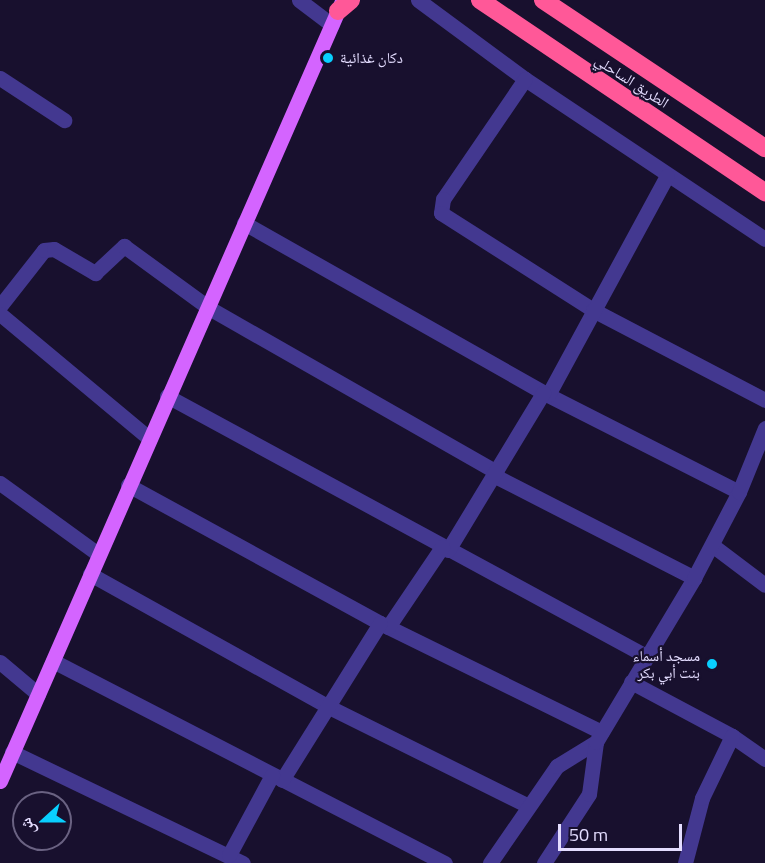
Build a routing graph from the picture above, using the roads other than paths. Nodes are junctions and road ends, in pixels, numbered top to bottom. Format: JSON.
{"nodes":[{"id":1,"x":299,"y":0,"type":"edge"},
{"id":2,"x":418,"y":0,"type":"edge"},
{"id":3,"x":480,"y":0,"type":"edge"},
{"id":4,"x":543,"y":0,"type":"edge"},
{"id":5,"x":341,"y":9,"type":"edge"},
{"id":6,"x":0,"y":78,"type":"edge"},
{"id":7,"x":525,"y":79,"type":"junction"},
{"id":8,"x":64,"y":120,"type":"dead end"},
{"id":9,"x":765,"y":148,"type":"edge"},
{"id":10,"x":667,"y":176,"type":"junction"},
{"id":11,"x":765,"y":192,"type":"edge"},
{"id":12,"x":244,"y":223,"type":"junction"},
{"id":13,"x":765,"y":239,"type":"edge"},
{"id":14,"x":0,"y":306,"type":"edge"},
{"id":15,"x":208,"y":308,"type":"junction"},
{"id":16,"x":593,"y":310,"type":"junction"},
{"id":17,"x":0,"y":314,"type":"edge"},
{"id":18,"x":546,"y":394,"type":"junction"},
{"id":19,"x":167,"y":396,"type":"junction"},
{"id":20,"x":765,"y":400,"type":"edge"},
{"id":21,"x":765,"y":428,"type":"edge"},
{"id":22,"x":149,"y":438,"type":"junction"},
{"id":23,"x":496,"y":474,"type":"junction"},
{"id":24,"x":0,"y":483,"type":"edge"},
{"id":25,"x":128,"y":485,"type":"junction"},
{"id":26,"x":739,"y":492,"type":"junction"},
{"id":27,"x":712,"y":545,"type":"junction"},
{"id":28,"x":445,"y":549,"type":"junction"},
{"id":29,"x":98,"y":554,"type":"junction"},
{"id":30,"x":90,"y":574,"type":"junction"},
{"id":31,"x":694,"y":578,"type":"junction"},
{"id":32,"x":765,"y":585,"type":"edge"},
{"id":33,"x":384,"y":625,"type":"junction"},
{"id":34,"x":646,"y":656,"type":"junction"},
{"id":35,"x":53,"y":661,"type":"junction"},
{"id":36,"x":0,"y":663,"type":"edge"},
{"id":37,"x":631,"y":682,"type":"junction"},
{"id":38,"x":38,"y":694,"type":"junction"},
{"id":39,"x":329,"y":707,"type":"junction"},
{"id":40,"x":732,"y":736,"type":"junction"},
{"id":41,"x":599,"y":737,"type":"junction"},
{"id":42,"x":12,"y":752,"type":"junction"},
{"id":43,"x":765,"y":759,"type":"edge"},
{"id":44,"x":277,"y":777,"type":"junction"},
{"id":45,"x":0,"y":781,"type":"edge"},
{"id":46,"x":526,"y":805,"type":"junction"},
{"id":47,"x":224,"y":857,"type":"edge"},
{"id":48,"x":243,"y":863,"type":"edge"},
{"id":49,"x":445,"y":863,"type":"edge"},
{"id":50,"x":490,"y":863,"type":"edge"},
{"id":51,"x":544,"y":863,"type":"edge"},
{"id":52,"x":685,"y":863,"type":"edge"}],
"edges":[{"from":1,"to":5,"type":"street"},
{"from":2,"to":7,"type":"street"},
{"from":3,"to":11,"type":"highway","name":"الطريق الساحلي"},
{"from":4,"to":9,"type":"highway","name":"الطريق الساحلي"},
{"from":5,"to":12,"type":"main road"},
{"from":6,"to":8,"type":"street"},
{"from":7,"to":10,"type":"street"},
{"from":7,"to":16,"type":"street"},
{"from":10,"to":13,"type":"street"},
{"from":10,"to":16,"type":"street"},
{"from":12,"to":15,"type":"main road"},
{"from":12,"to":18,"type":"street"},
{"from":14,"to":15,"type":"street"},
{"from":15,"to":19,"type":"main road"},
{"from":15,"to":23,"type":"street"},
{"from":16,"to":18,"type":"street"},
{"from":16,"to":20,"type":"street"},
{"from":17,"to":22,"type":"street"},
{"from":18,"to":23,"type":"street"},
{"from":18,"to":26,"type":"street"},
{"from":19,"to":22,"type":"main road"},
{"from":19,"to":28,"type":"street"},
{"from":21,"to":26,"type":"street"},
{"from":22,"to":25,"type":"main road"},
{"from":23,"to":28,"type":"street"},
{"from":23,"to":31,"type":"street"},
{"from":24,"to":29,"type":"street"},
{"from":25,"to":29,"type":"main road"},
{"from":25,"to":33,"type":"street"},
{"from":26,"to":27,"type":"street"},
{"from":27,"to":31,"type":"street"},
{"from":27,"to":32,"type":"street"},
{"from":28,"to":33,"type":"street"},
{"from":28,"to":34,"type":"street"},
{"from":29,"to":30,"type":"main road"},
{"from":30,"to":35,"type":"main road"},
{"from":30,"to":39,"type":"street"},
{"from":31,"to":34,"type":"street"},
{"from":33,"to":39,"type":"street"},
{"from":33,"to":41,"type":"street"},
{"from":34,"to":37,"type":"street"},
{"from":35,"to":38,"type":"main road"},
{"from":35,"to":44,"type":"street"},
{"from":36,"to":38,"type":"street"},
{"from":37,"to":40,"type":"street"},
{"from":37,"to":41,"type":"street"},
{"from":38,"to":42,"type":"main road"},
{"from":39,"to":44,"type":"street"},
{"from":39,"to":46,"type":"street"},
{"from":40,"to":43,"type":"street"},
{"from":40,"to":52,"type":"street"},
{"from":41,"to":46,"type":"street"},
{"from":41,"to":51,"type":"street"},
{"from":42,"to":45,"type":"main road"},
{"from":42,"to":47,"type":"street"},
{"from":44,"to":47,"type":"street"},
{"from":44,"to":49,"type":"street"},
{"from":46,"to":50,"type":"street"},
{"from":47,"to":48,"type":"street"}]}
